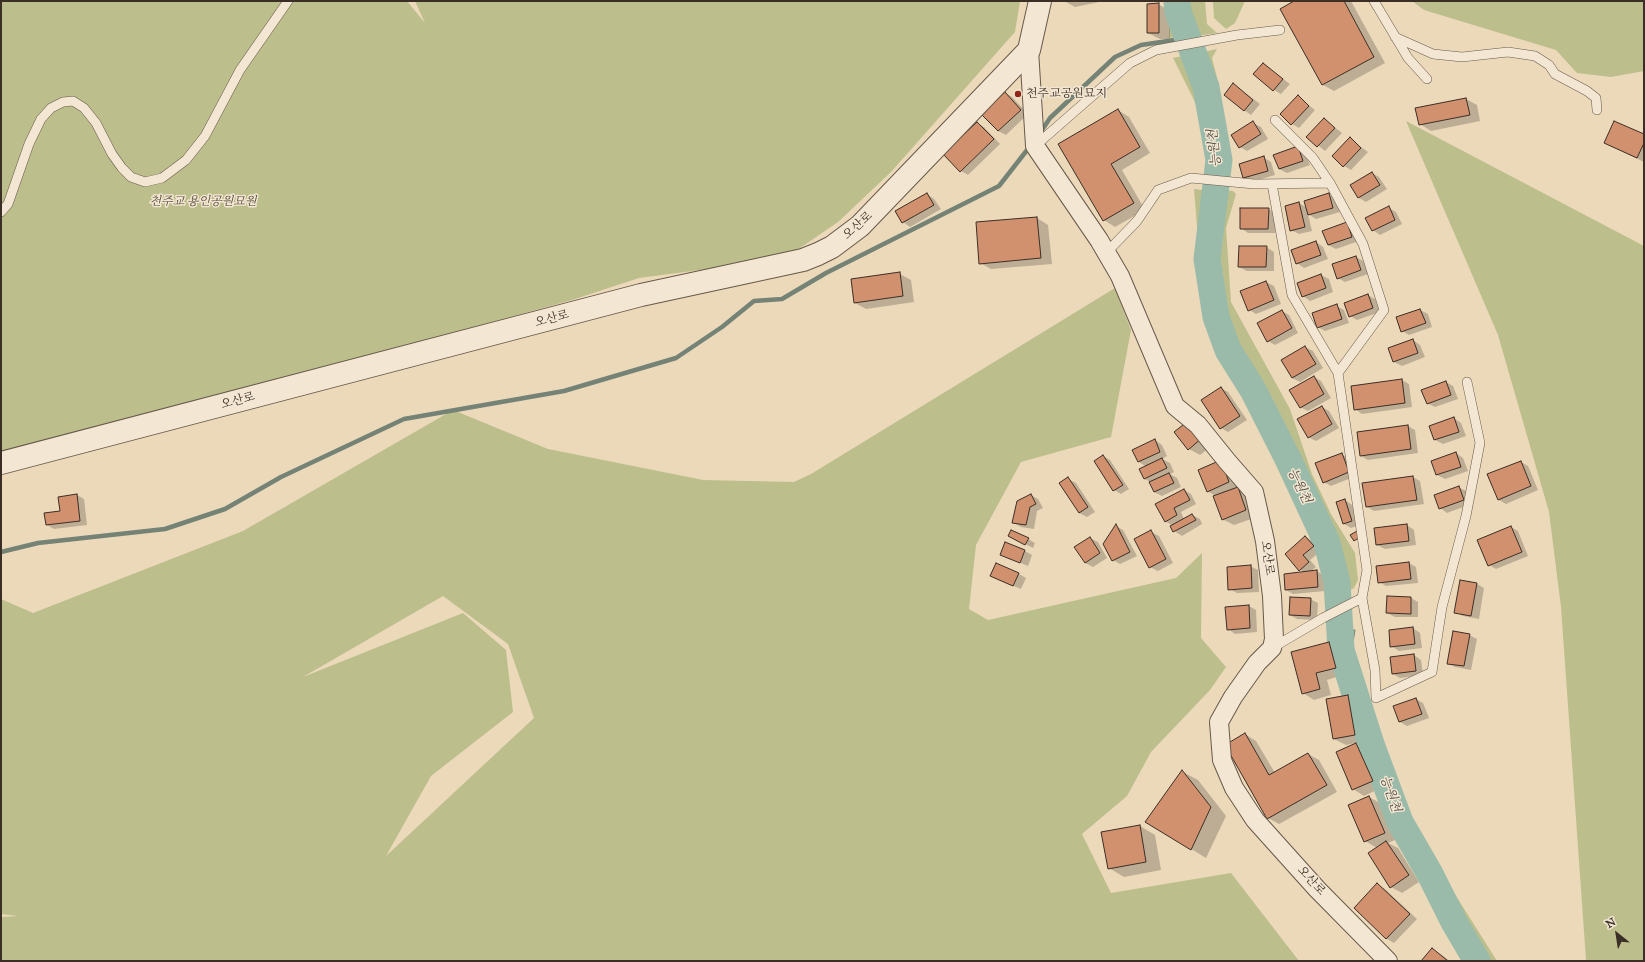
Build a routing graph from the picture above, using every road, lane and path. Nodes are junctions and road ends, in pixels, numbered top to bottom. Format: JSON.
{"nodes":[{"id":1,"x":288,"y":1,"type":"edge"},
{"id":2,"x":1040,"y":1,"type":"edge"},
{"id":3,"x":1374,"y":1,"type":"edge"},
{"id":4,"x":1280,"y":30,"type":"dead end"},
{"id":5,"x":1395,"y":37,"type":"junction"},
{"id":6,"x":1029,"y":50,"type":"junction"},
{"id":7,"x":1427,"y":79,"type":"dead end"},
{"id":8,"x":1598,"y":110,"type":"dead end"},
{"id":9,"x":1275,"y":120,"type":"dead end"},
{"id":10,"x":1034,"y":139,"type":"junction"},
{"id":11,"x":1330,"y":183,"type":"junction"},
{"id":12,"x":1272,"y":184,"type":"junction"},
{"id":13,"x":1,"y":212,"type":"edge"},
{"id":14,"x":1106,"y":253,"type":"junction"},
{"id":15,"x":1338,"y":373,"type":"junction"},
{"id":16,"x":1467,"y":382,"type":"dead end"},
{"id":17,"x":1,"y":463,"type":"edge"},
{"id":18,"x":1362,"y":598,"type":"junction"},
{"id":19,"x":1272,"y":648,"type":"junction"},
{"id":20,"x":1388,"y":961,"type":"edge"}],
"edges":[{"from":1,"to":13,"type":"lane"},
{"from":2,"to":6,"type":"street"},
{"from":3,"to":5,"type":"lane"},
{"from":4,"to":10,"type":"lane"},
{"from":5,"to":7,"type":"lane"},
{"from":5,"to":8,"type":"lane"},
{"from":6,"to":10,"type":"street"},
{"from":6,"to":17,"type":"street","name":"오산로"},
{"from":9,"to":11,"type":"lane"},
{"from":10,"to":14,"type":"street","name":"오산로"},
{"from":11,"to":12,"type":"lane"},
{"from":11,"to":15,"type":"lane"},
{"from":12,"to":14,"type":"lane"},
{"from":12,"to":15,"type":"lane"},
{"from":14,"to":19,"type":"street","name":"오산로"},
{"from":15,"to":18,"type":"lane"},
{"from":16,"to":18,"type":"lane"},
{"from":18,"to":19,"type":"lane"},
{"from":19,"to":20,"type":"street","name":"오산로"}]}
